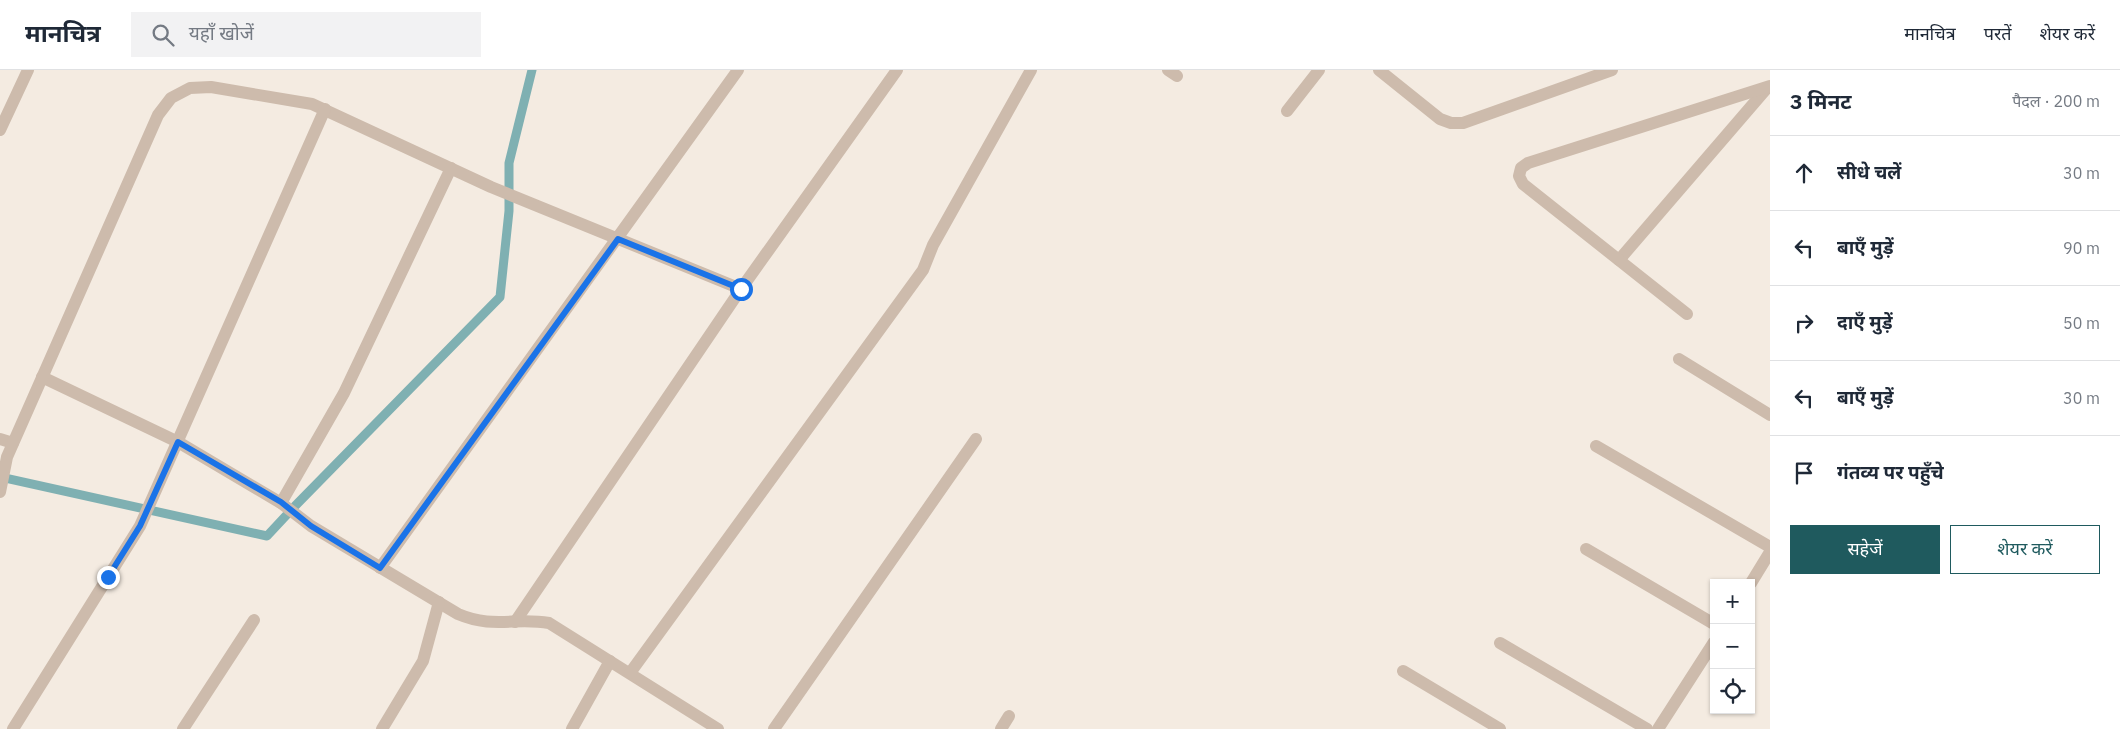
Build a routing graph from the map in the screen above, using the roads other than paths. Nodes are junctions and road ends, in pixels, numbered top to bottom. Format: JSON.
{"nodes":[{"id":1,"x":28,"y":70,"type":"edge"},
{"id":2,"x":738,"y":70,"type":"edge"},
{"id":3,"x":897,"y":70,"type":"edge"},
{"id":4,"x":1032,"y":70,"type":"edge"},
{"id":5,"x":1319,"y":70,"type":"edge"},
{"id":6,"x":1379,"y":70,"type":"edge"},
{"id":7,"x":1612,"y":70,"type":"edge"},
{"id":8,"x":1769,"y":86,"type":"edge"},
{"id":9,"x":326,"y":109,"type":"junction"},
{"id":10,"x":1287,"y":111,"type":"dead end"},
{"id":11,"x":0,"y":130,"type":"edge"},
{"id":12,"x":451,"y":168,"type":"junction"},
{"id":13,"x":618,"y":239,"type":"junction"},
{"id":14,"x":1619,"y":260,"type":"junction"},
{"id":15,"x":741,"y":289,"type":"junction"},
{"id":16,"x":1686,"y":314,"type":"dead end"},
{"id":17,"x":1679,"y":359,"type":"dead end"},
{"id":18,"x":42,"y":377,"type":"junction"},
{"id":19,"x":1770,"y":415,"type":"edge"},
{"id":20,"x":0,"y":439,"type":"edge"},
{"id":21,"x":976,"y":439,"type":"dead end"},
{"id":22,"x":178,"y":442,"type":"junction"},
{"id":23,"x":14,"y":443,"type":"junction"},
{"id":24,"x":1596,"y":446,"type":"dead end"},
{"id":25,"x":0,"y":492,"type":"edge"},
{"id":26,"x":284,"y":504,"type":"junction"},
{"id":27,"x":1770,"y":546,"type":"edge"},
{"id":28,"x":1586,"y":549,"type":"dead end"},
{"id":29,"x":1770,"y":552,"type":"edge"},
{"id":30,"x":380,"y":568,"type":"junction"},
{"id":31,"x":1753,"y":579,"type":"edge"},
{"id":32,"x":439,"y":602,"type":"junction"},
{"id":33,"x":254,"y":620,"type":"dead end"},
{"id":34,"x":515,"y":622,"type":"junction"},
{"id":35,"x":1710,"y":622,"type":"edge"},
{"id":36,"x":1500,"y":643,"type":"dead end"},
{"id":37,"x":1710,"y":648,"type":"edge"},
{"id":38,"x":610,"y":661,"type":"junction"},
{"id":39,"x":1403,"y":671,"type":"dead end"},
{"id":40,"x":630,"y":673,"type":"junction"},
{"id":41,"x":1009,"y":716,"type":"dead end"},
{"id":42,"x":13,"y":729,"type":"edge"},
{"id":43,"x":183,"y":729,"type":"edge"},
{"id":44,"x":382,"y":729,"type":"edge"},
{"id":45,"x":572,"y":729,"type":"edge"},
{"id":46,"x":718,"y":729,"type":"edge"},
{"id":47,"x":774,"y":729,"type":"edge"},
{"id":48,"x":1001,"y":729,"type":"edge"},
{"id":49,"x":1500,"y":729,"type":"edge"},
{"id":50,"x":1647,"y":729,"type":"edge"},
{"id":51,"x":1658,"y":729,"type":"edge"}],
"edges":[{"from":1,"to":11,"type":"street"},
{"from":2,"to":13,"type":"street"},
{"from":3,"to":15,"type":"street"},
{"from":4,"to":40,"type":"street"},
{"from":5,"to":10,"type":"street"},
{"from":6,"to":7,"type":"street"},
{"from":8,"to":14,"type":"street"},
{"from":8,"to":14,"type":"street"},
{"from":9,"to":12,"type":"street"},
{"from":9,"to":18,"type":"street"},
{"from":9,"to":22,"type":"street"},
{"from":12,"to":13,"type":"street"},
{"from":12,"to":26,"type":"street"},
{"from":13,"to":15,"type":"street"},
{"from":13,"to":30,"type":"street"},
{"from":14,"to":16,"type":"street"},
{"from":15,"to":34,"type":"street"},
{"from":17,"to":19,"type":"street"},
{"from":18,"to":22,"type":"street"},
{"from":18,"to":23,"type":"street"},
{"from":20,"to":23,"type":"street"},
{"from":21,"to":47,"type":"street"},
{"from":22,"to":26,"type":"street"},
{"from":22,"to":42,"type":"street"},
{"from":23,"to":25,"type":"street"},
{"from":24,"to":27,"type":"street"},
{"from":26,"to":30,"type":"street"},
{"from":28,"to":35,"type":"street"},
{"from":29,"to":31,"type":"street"},
{"from":30,"to":32,"type":"street"},
{"from":32,"to":34,"type":"street"},
{"from":32,"to":44,"type":"street"},
{"from":33,"to":43,"type":"street"},
{"from":34,"to":38,"type":"street"},
{"from":36,"to":50,"type":"street"},
{"from":37,"to":51,"type":"street"},
{"from":38,"to":40,"type":"street"},
{"from":38,"to":45,"type":"street"},
{"from":39,"to":49,"type":"street"},
{"from":40,"to":46,"type":"street"},
{"from":41,"to":48,"type":"street"}]}
